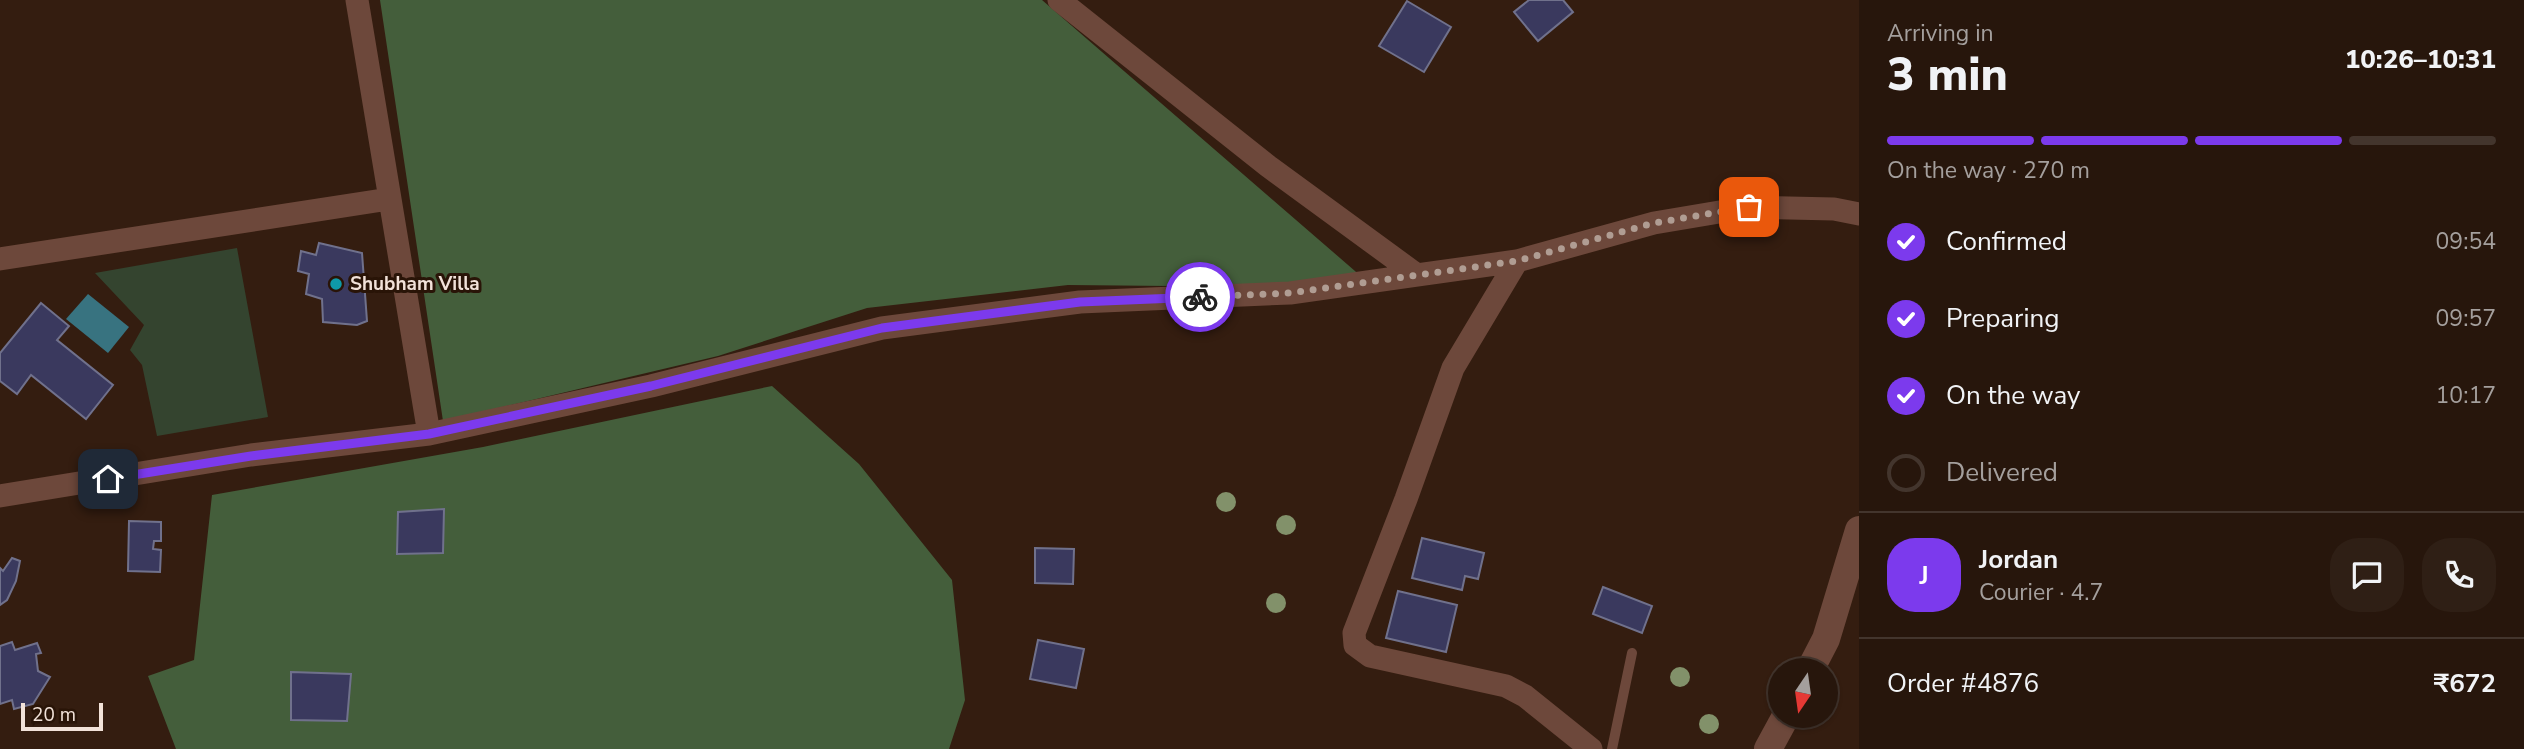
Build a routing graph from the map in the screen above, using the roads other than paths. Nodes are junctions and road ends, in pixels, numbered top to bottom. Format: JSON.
{"nodes":[{"id":1,"x":357,"y":0,"type":"edge"},
{"id":2,"x":1059,"y":0,"type":"edge"},
{"id":3,"x":389,"y":199,"type":"junction"},
{"id":4,"x":1859,"y":214,"type":"edge"},
{"id":5,"x":0,"y":259,"type":"edge"},
{"id":6,"x":1517,"y":261,"type":"junction"},
{"id":7,"x":1417,"y":275,"type":"junction"},
{"id":8,"x":429,"y":434,"type":"junction"},
{"id":9,"x":0,"y":496,"type":"edge"},
{"id":10,"x":1859,"y":530,"type":"edge"},
{"id":11,"x":1632,"y":653,"type":"dead end"},
{"id":12,"x":1816,"y":658,"type":"edge"},
{"id":13,"x":1779,"y":728,"type":"edge"},
{"id":14,"x":1591,"y":749,"type":"edge"},
{"id":15,"x":1612,"y":749,"type":"edge"},
{"id":16,"x":1768,"y":749,"type":"edge"}],
"edges":[{"from":1,"to":3,"type":"street"},
{"from":2,"to":7,"type":"street"},
{"from":3,"to":5,"type":"street"},
{"from":3,"to":8,"type":"street"},
{"from":4,"to":6,"type":"street"},
{"from":6,"to":7,"type":"street"},
{"from":6,"to":14,"type":"street"},
{"from":7,"to":8,"type":"street"},
{"from":8,"to":9,"type":"street"},
{"from":10,"to":12,"type":"street"},
{"from":11,"to":15,"type":"lane"},
{"from":13,"to":16,"type":"street"}]}
